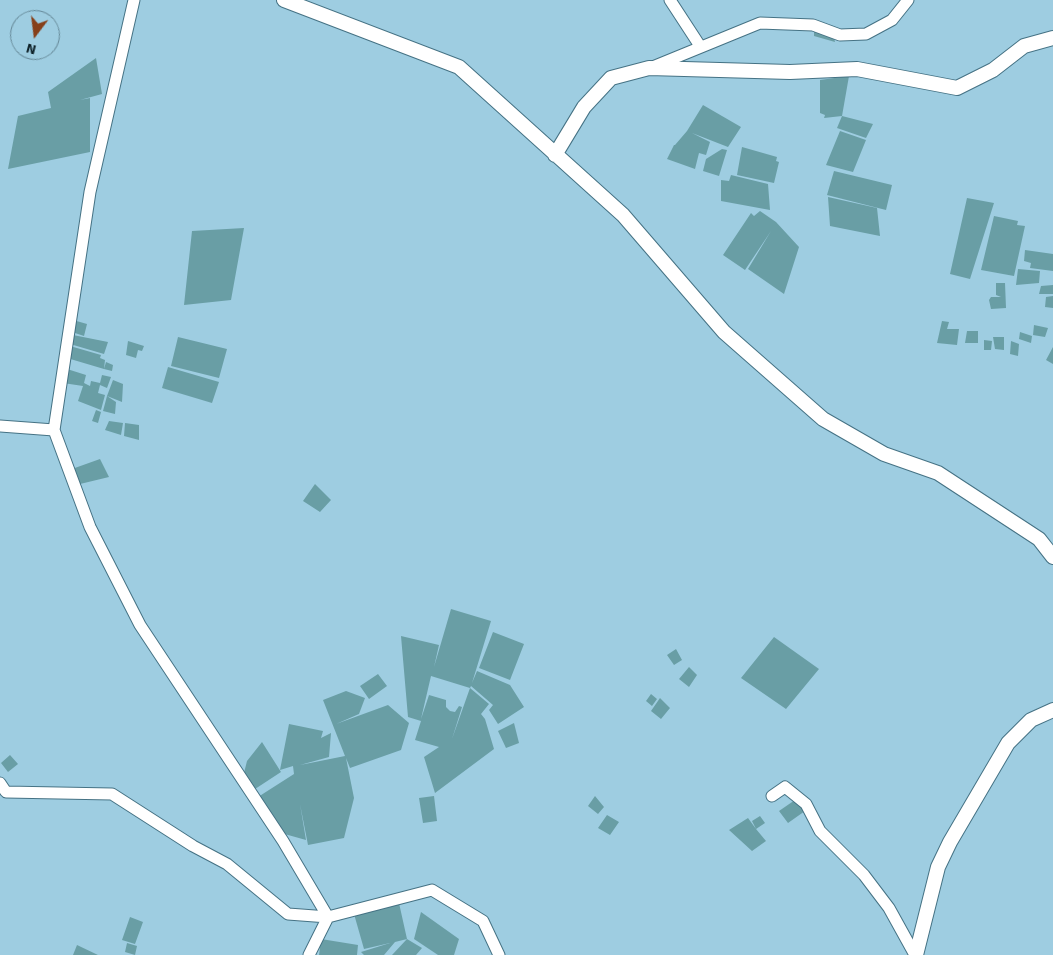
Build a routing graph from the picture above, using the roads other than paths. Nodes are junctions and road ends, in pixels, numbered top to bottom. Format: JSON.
{"nodes":[{"id":1,"x":134,"y":0,"type":"edge"},
{"id":2,"x":670,"y":0,"type":"edge"},
{"id":3,"x":908,"y":0,"type":"edge"},
{"id":4,"x":286,"y":1,"type":"edge"},
{"id":5,"x":1053,"y":38,"type":"edge"},
{"id":6,"x":700,"y":46,"type":"junction"},
{"id":7,"x":649,"y":68,"type":"junction"},
{"id":8,"x":555,"y":155,"type":"junction"},
{"id":9,"x":0,"y":426,"type":"edge"},
{"id":10,"x":54,"y":430,"type":"junction"},
{"id":11,"x":1053,"y":557,"type":"edge"},
{"id":12,"x":1053,"y":710,"type":"edge"},
{"id":13,"x":0,"y":783,"type":"edge"},
{"id":14,"x":772,"y":796,"type":"dead end"},
{"id":15,"x":328,"y":918,"type":"junction"},
{"id":16,"x":309,"y":955,"type":"edge"},
{"id":17,"x":499,"y":955,"type":"edge"},
{"id":18,"x":916,"y":955,"type":"edge"}],
"edges":[{"from":1,"to":10,"type":"street"},
{"from":2,"to":6,"type":"street"},
{"from":3,"to":6,"type":"street"},
{"from":4,"to":8,"type":"street"},
{"from":5,"to":7,"type":"street"},
{"from":6,"to":7,"type":"street"},
{"from":7,"to":8,"type":"street"},
{"from":8,"to":11,"type":"street"},
{"from":9,"to":10,"type":"street"},
{"from":10,"to":15,"type":"street"},
{"from":12,"to":18,"type":"street"},
{"from":13,"to":15,"type":"street"},
{"from":14,"to":18,"type":"street"},
{"from":15,"to":16,"type":"street"},
{"from":15,"to":17,"type":"street"}]}
